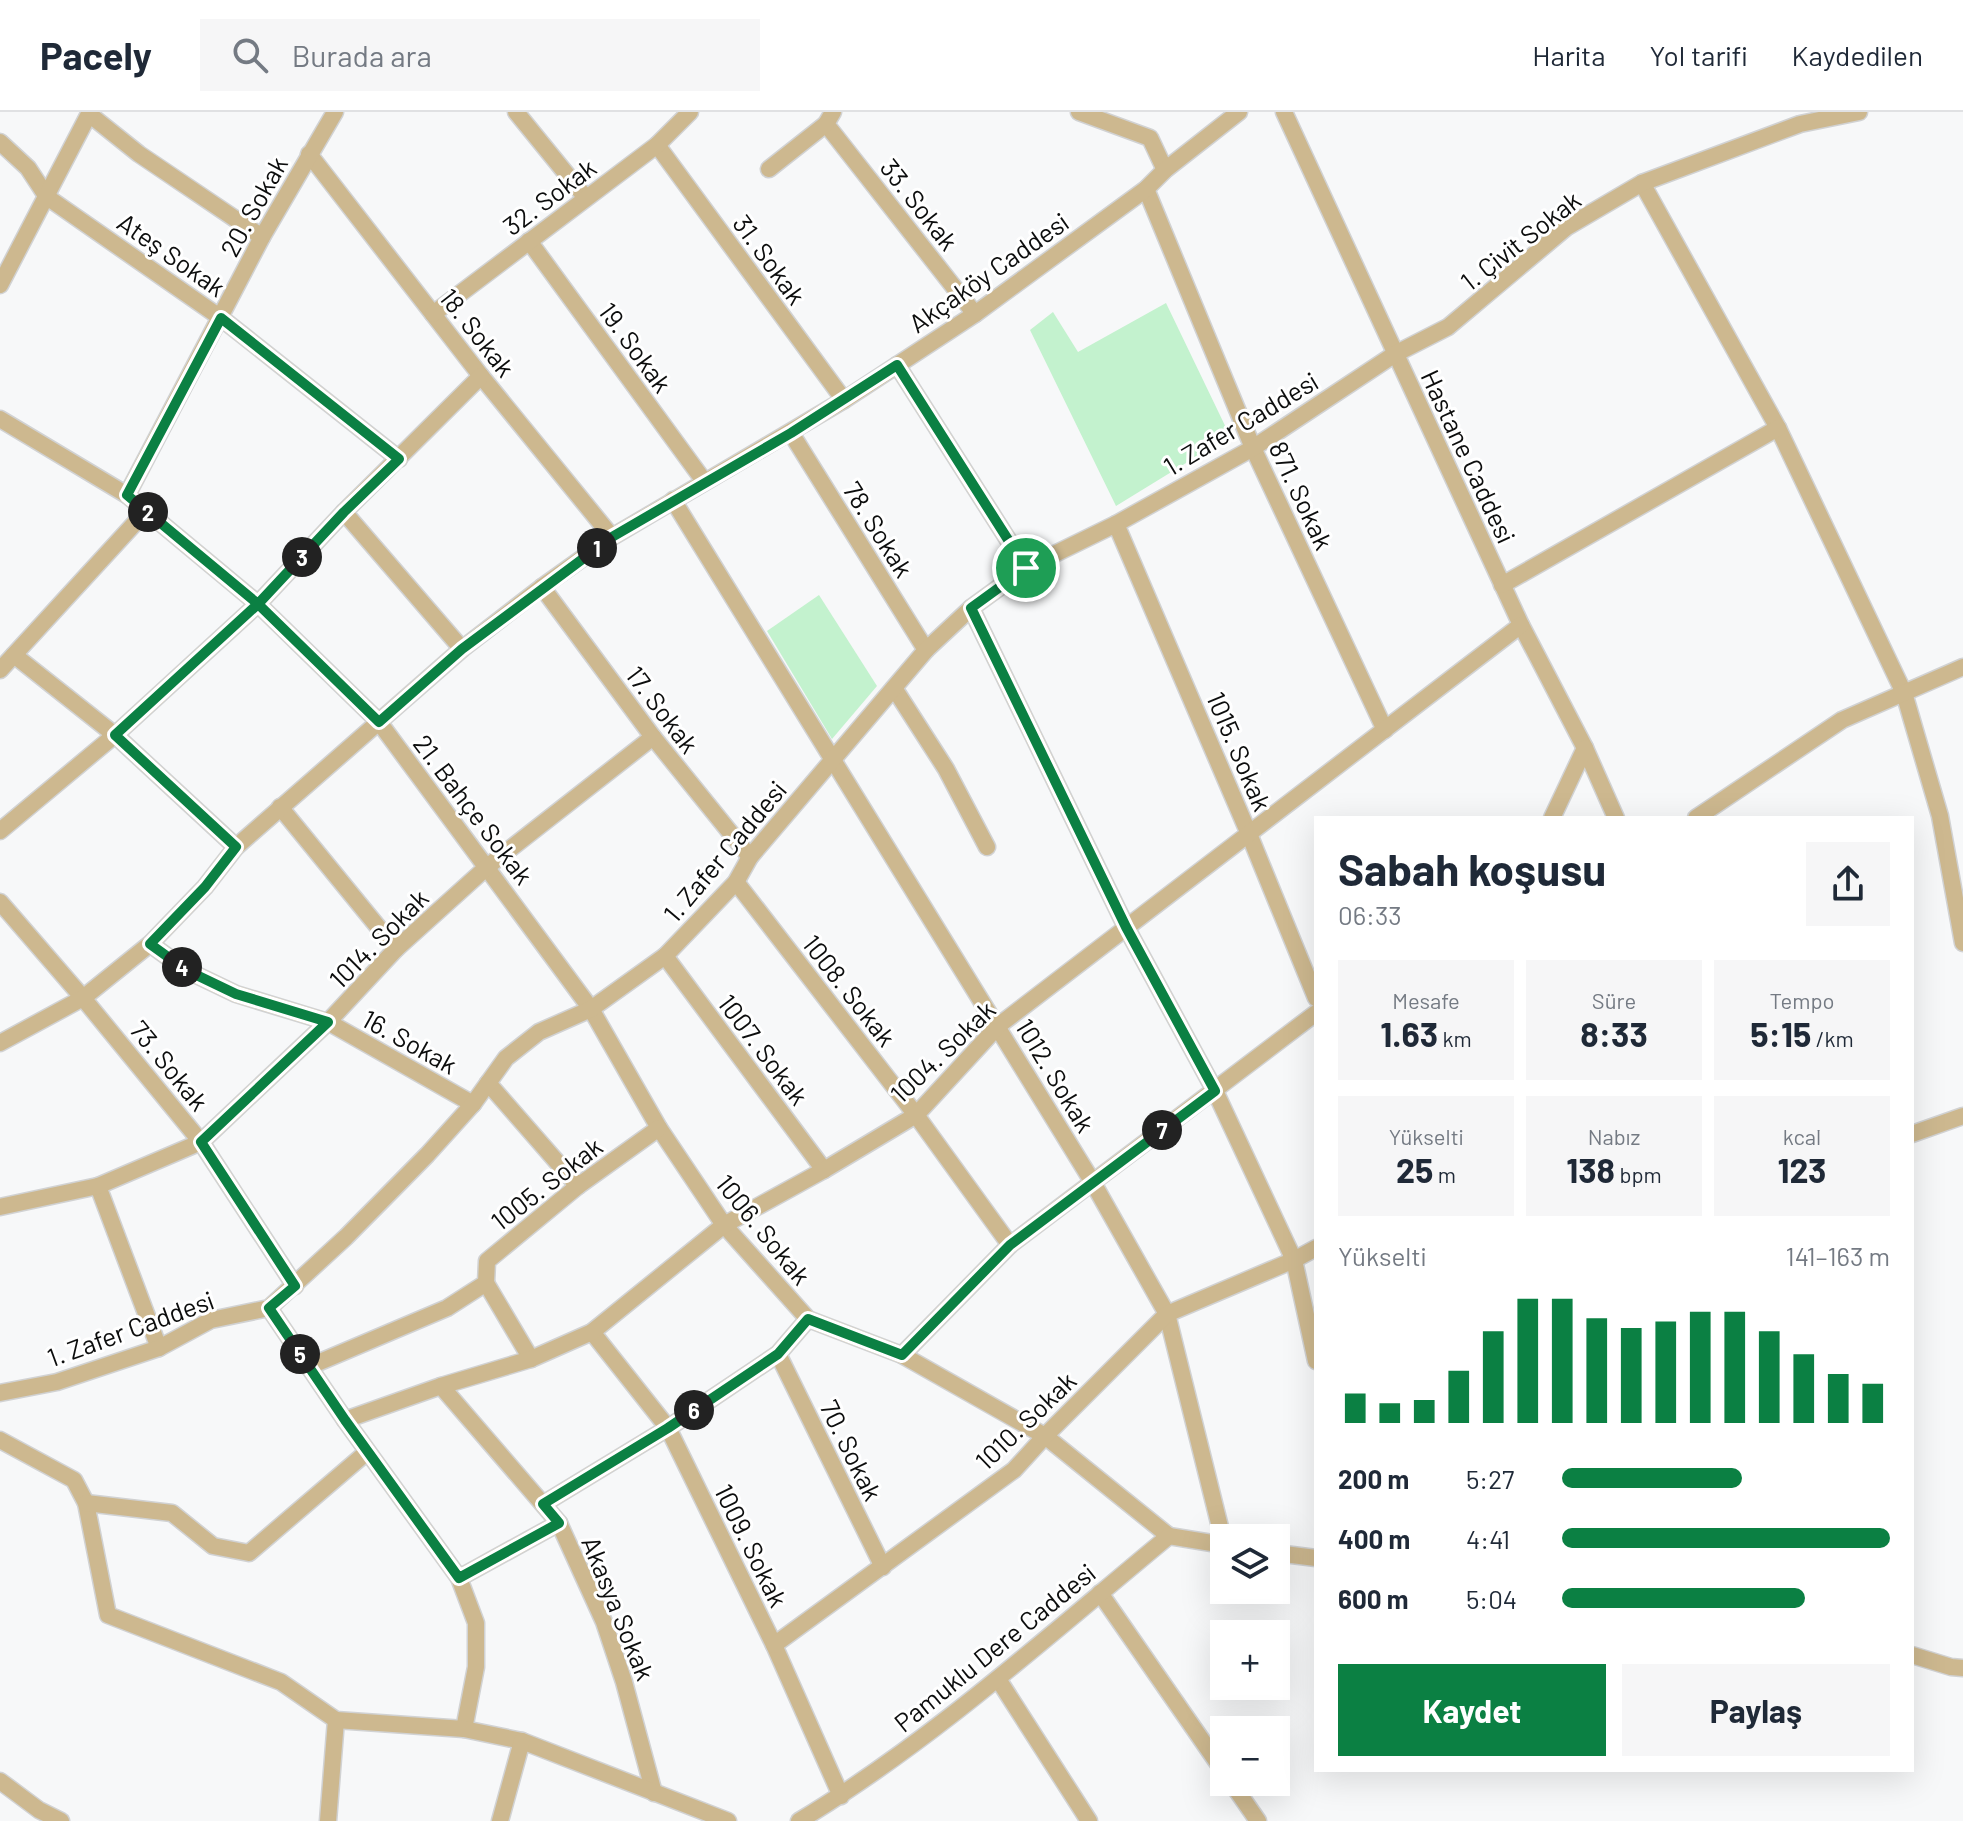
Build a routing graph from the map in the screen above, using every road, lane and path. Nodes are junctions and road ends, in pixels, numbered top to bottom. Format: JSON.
{"nodes":[{"id":1,"x":335,"y":112,"type":"edge"},
{"id":2,"x":516,"y":112,"type":"edge"},
{"id":3,"x":690,"y":112,"type":"edge"},
{"id":4,"x":1079,"y":112,"type":"edge"},
{"id":5,"x":1239,"y":112,"type":"edge"},
{"id":6,"x":1284,"y":112,"type":"edge"},
{"id":7,"x":1859,"y":112,"type":"edge"},
{"id":8,"x":89,"y":113,"type":"edge"},
{"id":9,"x":830,"y":118,"type":"edge"},
{"id":10,"x":0,"y":142,"type":"edge"},
{"id":11,"x":657,"y":145,"type":"junction"},
{"id":12,"x":309,"y":154,"type":"junction"},
{"id":13,"x":769,"y":169,"type":"dead end"},
{"id":14,"x":1165,"y":170,"type":"junction"},
{"id":15,"x":1642,"y":183,"type":"junction"},
{"id":16,"x":1146,"y":189,"type":"junction"},
{"id":17,"x":47,"y":197,"type":"junction"},
{"id":18,"x":586,"y":198,"type":"junction"},
{"id":19,"x":262,"y":237,"type":"junction"},
{"id":20,"x":529,"y":241,"type":"junction"},
{"id":21,"x":0,"y":285,"type":"edge"},
{"id":22,"x":433,"y":314,"type":"junction"},
{"id":23,"x":975,"y":314,"type":"junction"},
{"id":24,"x":221,"y":318,"type":"junction"},
{"id":25,"x":1395,"y":354,"type":"junction"},
{"id":26,"x":897,"y":365,"type":"junction"},
{"id":27,"x":481,"y":376,"type":"junction"},
{"id":28,"x":844,"y":400,"type":"junction"},
{"id":29,"x":0,"y":419,"type":"edge"},
{"id":30,"x":1778,"y":428,"type":"junction"},
{"id":31,"x":791,"y":433,"type":"junction"},
{"id":32,"x":1253,"y":448,"type":"junction"},
{"id":33,"x":399,"y":459,"type":"junction"},
{"id":34,"x":704,"y":481,"type":"junction"},
{"id":35,"x":127,"y":495,"type":"junction"},
{"id":36,"x":673,"y":500,"type":"junction"},
{"id":37,"x":146,"y":511,"type":"junction"},
{"id":38,"x":344,"y":512,"type":"junction"},
{"id":39,"x":1116,"y":524,"type":"junction"},
{"id":40,"x":612,"y":537,"type":"junction"},
{"id":41,"x":1026,"y":568,"type":"junction"},
{"id":42,"x":1502,"y":585,"type":"junction"},
{"id":43,"x":542,"y":587,"type":"junction"},
{"id":44,"x":258,"y":604,"type":"junction"},
{"id":45,"x":971,"y":608,"type":"junction"},
{"id":46,"x":1521,"y":625,"type":"junction"},
{"id":47,"x":462,"y":649,"type":"junction"},
{"id":48,"x":926,"y":650,"type":"junction"},
{"id":49,"x":14,"y":655,"type":"junction"},
{"id":50,"x":1963,"y":667,"type":"edge"},
{"id":51,"x":0,"y":670,"type":"edge"},
{"id":52,"x":894,"y":688,"type":"junction"},
{"id":53,"x":1904,"y":693,"type":"junction"},
{"id":54,"x":379,"y":722,"type":"junction"},
{"id":55,"x":1385,"y":730,"type":"junction"},
{"id":56,"x":115,"y":735,"type":"junction"},
{"id":57,"x":653,"y":737,"type":"junction"},
{"id":58,"x":1585,"y":748,"type":"junction"},
{"id":59,"x":832,"y":760,"type":"junction"},
{"id":60,"x":280,"y":807,"type":"junction"},
{"id":61,"x":1553,"y":816,"type":"edge"},
{"id":62,"x":1615,"y":816,"type":"edge"},
{"id":63,"x":1699,"y":816,"type":"edge"},
{"id":64,"x":0,"y":831,"type":"edge"},
{"id":65,"x":1249,"y":834,"type":"junction"},
{"id":66,"x":236,"y":847,"type":"junction"},
{"id":67,"x":987,"y":847,"type":"dead end"},
{"id":68,"x":750,"y":857,"type":"junction"},
{"id":69,"x":487,"y":867,"type":"junction"},
{"id":70,"x":736,"y":882,"type":"junction"},
{"id":71,"x":1958,"y":886,"type":"edge"},
{"id":72,"x":0,"y":902,"type":"edge"},
{"id":73,"x":1126,"y":927,"type":"junction"},
{"id":74,"x":1963,"y":943,"type":"edge"},
{"id":75,"x":150,"y":944,"type":"junction"},
{"id":76,"x":396,"y":949,"type":"junction"},
{"id":77,"x":665,"y":956,"type":"junction"},
{"id":78,"x":1314,"y":993,"type":"edge"},
{"id":79,"x":83,"y":998,"type":"junction"},
{"id":80,"x":591,"y":1009,"type":"junction"},
{"id":81,"x":1314,"y":1015,"type":"edge"},
{"id":82,"x":328,"y":1022,"type":"junction"},
{"id":83,"x":998,"y":1026,"type":"junction"},
{"id":84,"x":0,"y":1043,"type":"edge"},
{"id":85,"x":488,"y":1083,"type":"junction"},
{"id":86,"x":1215,"y":1091,"type":"junction"},
{"id":87,"x":473,"y":1104,"type":"junction"},
{"id":88,"x":916,"y":1115,"type":"junction"},
{"id":89,"x":1963,"y":1116,"type":"edge"},
{"id":90,"x":659,"y":1128,"type":"junction"},
{"id":91,"x":1914,"y":1133,"type":"edge"},
{"id":92,"x":201,"y":1142,"type":"junction"},
{"id":93,"x":824,"y":1170,"type":"junction"},
{"id":94,"x":1092,"y":1181,"type":"junction"},
{"id":95,"x":98,"y":1186,"type":"junction"},
{"id":96,"x":578,"y":1186,"type":"junction"},
{"id":97,"x":0,"y":1207,"type":"edge"},
{"id":98,"x":724,"y":1225,"type":"junction"},
{"id":99,"x":1010,"y":1245,"type":"junction"},
{"id":100,"x":1314,"y":1249,"type":"edge"},
{"id":101,"x":1294,"y":1260,"type":"junction"},
{"id":102,"x":486,"y":1283,"type":"junction"},
{"id":103,"x":295,"y":1286,"type":"junction"},
{"id":104,"x":269,"y":1308,"type":"junction"},
{"id":105,"x":1167,"y":1314,"type":"junction"},
{"id":106,"x":808,"y":1319,"type":"junction"},
{"id":107,"x":592,"y":1332,"type":"junction"},
{"id":108,"x":159,"y":1348,"type":"junction"},
{"id":109,"x":1314,"y":1352,"type":"edge"},
{"id":110,"x":778,"y":1354,"type":"junction"},
{"id":111,"x":902,"y":1355,"type":"junction"},
{"id":112,"x":531,"y":1359,"type":"junction"},
{"id":113,"x":308,"y":1367,"type":"junction"},
{"id":114,"x":441,"y":1386,"type":"junction"},
{"id":115,"x":0,"y":1393,"type":"edge"},
{"id":116,"x":345,"y":1420,"type":"junction"},
{"id":117,"x":668,"y":1428,"type":"junction"},
{"id":118,"x":1045,"y":1436,"type":"junction"},
{"id":119,"x":0,"y":1440,"type":"edge"},
{"id":120,"x":367,"y":1452,"type":"junction"},
{"id":121,"x":86,"y":1503,"type":"junction"},
{"id":122,"x":543,"y":1504,"type":"junction"},
{"id":123,"x":559,"y":1523,"type":"junction"},
{"id":124,"x":1219,"y":1524,"type":"edge"},
{"id":125,"x":1169,"y":1536,"type":"junction"},
{"id":126,"x":1210,"y":1542,"type":"edge"},
{"id":127,"x":1290,"y":1555,"type":"edge"},
{"id":128,"x":1314,"y":1558,"type":"edge"},
{"id":129,"x":883,"y":1567,"type":"junction"},
{"id":130,"x":459,"y":1578,"type":"junction"},
{"id":131,"x":1100,"y":1593,"type":"junction"},
{"id":132,"x":774,"y":1645,"type":"junction"},
{"id":133,"x":1914,"y":1656,"type":"edge"},
{"id":134,"x":1963,"y":1668,"type":"edge"},
{"id":135,"x":998,"y":1679,"type":"junction"},
{"id":136,"x":336,"y":1720,"type":"junction"},
{"id":137,"x":464,"y":1729,"type":"junction"},
{"id":138,"x":522,"y":1741,"type":"junction"},
{"id":139,"x":1210,"y":1752,"type":"edge"},
{"id":140,"x":0,"y":1781,"type":"edge"},
{"id":141,"x":654,"y":1793,"type":"junction"},
{"id":142,"x":841,"y":1796,"type":"junction"},
{"id":143,"x":1241,"y":1796,"type":"edge"},
{"id":144,"x":61,"y":1821,"type":"edge"},
{"id":145,"x":328,"y":1821,"type":"edge"},
{"id":146,"x":500,"y":1821,"type":"edge"},
{"id":147,"x":728,"y":1821,"type":"edge"},
{"id":148,"x":799,"y":1821,"type":"edge"},
{"id":149,"x":1089,"y":1821,"type":"edge"},
{"id":150,"x":1258,"y":1821,"type":"edge"}],
"edges":[{"from":1,"to":12,"type":"street","name":"20. Sokak"},
{"from":2,"to":18,"type":"street"},
{"from":3,"to":11,"type":"street","name":"32. Sokak"},
{"from":4,"to":14,"type":"street"},
{"from":5,"to":14,"type":"street","name":"Akçaköy Caddesi"},
{"from":6,"to":25,"type":"street","name":"Hastane Caddesi"},
{"from":7,"to":15,"type":"street","name":"1. Çivit Sokak"},
{"from":8,"to":17,"type":"street"},
{"from":8,"to":19,"type":"street"},
{"from":9,"to":13,"type":"street","name":"33. Sokak"},
{"from":9,"to":23,"type":"street","name":"33. Sokak"},
{"from":10,"to":17,"type":"street","name":"Ateş Sokak"},
{"from":11,"to":18,"type":"street","name":"32. Sokak"},
{"from":11,"to":28,"type":"street","name":"31. Sokak"},
{"from":12,"to":19,"type":"street","name":"20. Sokak"},
{"from":12,"to":22,"type":"street","name":"18. Sokak"},
{"from":14,"to":16,"type":"street","name":"Akçaköy Caddesi"},
{"from":15,"to":25,"type":"street","name":"1. Çivit Sokak"},
{"from":15,"to":30,"type":"street"},
{"from":16,"to":23,"type":"street","name":"Akçaköy Caddesi"},
{"from":16,"to":32,"type":"street","name":"871. Sokak"},
{"from":17,"to":21,"type":"street"},
{"from":17,"to":24,"type":"street","name":"Ateş Sokak"},
{"from":18,"to":20,"type":"street","name":"32. Sokak"},
{"from":19,"to":24,"type":"street","name":"20. Sokak"},
{"from":20,"to":22,"type":"street","name":"32. Sokak"},
{"from":20,"to":34,"type":"street","name":"19. Sokak"},
{"from":22,"to":27,"type":"street","name":"18. Sokak"},
{"from":23,"to":26,"type":"street","name":"Akçaköy Caddesi"},
{"from":24,"to":33,"type":"street","name":"Ateş Sokak"},
{"from":24,"to":35,"type":"street","name":"20. Sokak"},
{"from":25,"to":32,"type":"street","name":"1. Zafer Caddesi"},
{"from":25,"to":42,"type":"street","name":"Hastane Caddesi"},
{"from":26,"to":28,"type":"street","name":"Akçaköy Caddesi"},
{"from":26,"to":41,"type":"street"},
{"from":27,"to":33,"type":"street"},
{"from":27,"to":40,"type":"street","name":"18. Sokak"},
{"from":28,"to":31,"type":"street","name":"Akçaköy Caddesi"},
{"from":29,"to":35,"type":"street","name":"21. Bahçe Sokak"},
{"from":30,"to":42,"type":"street"},
{"from":30,"to":53,"type":"street"},
{"from":31,"to":34,"type":"street","name":"Akçaköy Caddesi"},
{"from":31,"to":48,"type":"street","name":"78. Sokak"},
{"from":32,"to":39,"type":"street","name":"1. Zafer Caddesi"},
{"from":32,"to":55,"type":"street","name":"871. Sokak"},
{"from":33,"to":38,"type":"street"},
{"from":34,"to":36,"type":"street","name":"Akçaköy Caddesi"},
{"from":35,"to":37,"type":"street","name":"21. Bahçe Sokak"},
{"from":36,"to":40,"type":"street","name":"Akçaköy Caddesi"},
{"from":36,"to":59,"type":"street","name":"1012. Sokak"},
{"from":37,"to":44,"type":"street","name":"21. Bahçe Sokak"},
{"from":37,"to":49,"type":"street"},
{"from":38,"to":44,"type":"street"},
{"from":38,"to":47,"type":"street"},
{"from":39,"to":41,"type":"street","name":"1. Zafer Caddesi"},
{"from":39,"to":65,"type":"street","name":"1015. Sokak"},
{"from":40,"to":43,"type":"street","name":"Akçaköy Caddesi"},
{"from":41,"to":45,"type":"street","name":"1. Zafer Caddesi"},
{"from":42,"to":46,"type":"street","name":"Hastane Caddesi"},
{"from":43,"to":47,"type":"street","name":"Akçaköy Caddesi"},
{"from":43,"to":57,"type":"street","name":"17. Sokak"},
{"from":44,"to":54,"type":"street","name":"21. Bahçe Sokak"},
{"from":44,"to":56,"type":"street"},
{"from":45,"to":48,"type":"street","name":"1. Zafer Caddesi"},
{"from":45,"to":73,"type":"street"},
{"from":46,"to":55,"type":"street","name":"1004. Sokak"},
{"from":46,"to":58,"type":"street","name":"Hastane Caddesi"},
{"from":47,"to":54,"type":"street","name":"Akçaköy Caddesi"},
{"from":48,"to":52,"type":"street","name":"1. Zafer Caddesi"},
{"from":49,"to":51,"type":"street"},
{"from":49,"to":56,"type":"street"},
{"from":50,"to":53,"type":"street"},
{"from":52,"to":59,"type":"street","name":"1. Zafer Caddesi"},
{"from":52,"to":67,"type":"street"},
{"from":53,"to":63,"type":"street"},
{"from":53,"to":71,"type":"street"},
{"from":54,"to":60,"type":"street","name":"Akçaköy Caddesi"},
{"from":54,"to":69,"type":"street","name":"21. Bahçe Sokak"},
{"from":55,"to":65,"type":"street","name":"1004. Sokak"},
{"from":56,"to":64,"type":"street"},
{"from":56,"to":66,"type":"street"},
{"from":57,"to":68,"type":"street","name":"17. Sokak"},
{"from":57,"to":69,"type":"street","name":"1014. Sokak"},
{"from":58,"to":61,"type":"street"},
{"from":58,"to":62,"type":"street","name":"Hastane Caddesi"},
{"from":59,"to":68,"type":"street","name":"1. Zafer Caddesi"},
{"from":59,"to":83,"type":"street","name":"1012. Sokak"},
{"from":60,"to":66,"type":"street","name":"Akçaköy Caddesi"},
{"from":60,"to":76,"type":"street"},
{"from":65,"to":73,"type":"street","name":"1004. Sokak"},
{"from":65,"to":78,"type":"street","name":"1015. Sokak"},
{"from":66,"to":75,"type":"street","name":"Akçaköy Caddesi"},
{"from":68,"to":70,"type":"street","name":"1. Zafer Caddesi"},
{"from":69,"to":76,"type":"street","name":"1014. Sokak"},
{"from":69,"to":80,"type":"street","name":"21. Bahçe Sokak"},
{"from":70,"to":77,"type":"street","name":"1. Zafer Caddesi"},
{"from":70,"to":88,"type":"street","name":"1008. Sokak"},
{"from":71,"to":74,"type":"street"},
{"from":72,"to":79,"type":"street","name":"73. Sokak"},
{"from":73,"to":83,"type":"street","name":"1004. Sokak"},
{"from":73,"to":86,"type":"street"},
{"from":75,"to":79,"type":"street","name":"Akçaköy Caddesi"},
{"from":75,"to":82,"type":"street","name":"16. Sokak"},
{"from":76,"to":82,"type":"street","name":"1014. Sokak"},
{"from":77,"to":80,"type":"street","name":"1. Zafer Caddesi"},
{"from":77,"to":93,"type":"street","name":"1007. Sokak"},
{"from":79,"to":84,"type":"street","name":"Akçaköy Caddesi"},
{"from":79,"to":92,"type":"street","name":"73. Sokak"},
{"from":80,"to":85,"type":"street","name":"1. Zafer Caddesi"},
{"from":80,"to":90,"type":"street","name":"1006. Sokak"},
{"from":81,"to":86,"type":"street"},
{"from":82,"to":87,"type":"street","name":"16. Sokak"},
{"from":82,"to":92,"type":"street","name":"1014. Sokak"},
{"from":83,"to":88,"type":"street","name":"1004. Sokak"},
{"from":83,"to":94,"type":"street","name":"1012. Sokak"},
{"from":85,"to":87,"type":"street","name":"1. Zafer Caddesi"},
{"from":85,"to":96,"type":"street"},
{"from":86,"to":94,"type":"street"},
{"from":86,"to":101,"type":"street"},
{"from":87,"to":103,"type":"street","name":"1. Zafer Caddesi"},
{"from":88,"to":93,"type":"street","name":"1004. Sokak"},
{"from":88,"to":99,"type":"street","name":"1008. Sokak"},
{"from":89,"to":91,"type":"street"},
{"from":90,"to":96,"type":"street","name":"1005. Sokak"},
{"from":90,"to":98,"type":"street","name":"1006. Sokak"},
{"from":92,"to":95,"type":"street","name":"1014. Sokak"},
{"from":92,"to":103,"type":"street","name":"73. Sokak"},
{"from":93,"to":98,"type":"street","name":"1004. Sokak"},
{"from":94,"to":99,"type":"street"},
{"from":94,"to":105,"type":"street","name":"1012. Sokak"},
{"from":95,"to":97,"type":"street","name":"1014. Sokak"},
{"from":95,"to":108,"type":"street"},
{"from":96,"to":102,"type":"street","name":"1005. Sokak"},
{"from":98,"to":106,"type":"street","name":"1006. Sokak"},
{"from":98,"to":107,"type":"street","name":"1004. Sokak"},
{"from":99,"to":111,"type":"street"},
{"from":100,"to":101,"type":"street","name":"1010. Sokak"},
{"from":101,"to":105,"type":"street","name":"1010. Sokak"},
{"from":101,"to":109,"type":"street"},
{"from":102,"to":112,"type":"street"},
{"from":102,"to":113,"type":"street"},
{"from":103,"to":104,"type":"street","name":"1. Zafer Caddesi"},
{"from":104,"to":108,"type":"street","name":"1. Zafer Caddesi"},
{"from":104,"to":113,"type":"street"},
{"from":105,"to":118,"type":"street","name":"1010. Sokak"},
{"from":105,"to":124,"type":"street","name":"1012. Sokak"},
{"from":106,"to":110,"type":"street"},
{"from":106,"to":111,"type":"street","name":"1006. Sokak"},
{"from":107,"to":112,"type":"street","name":"1004. Sokak"},
{"from":107,"to":117,"type":"street","name":"1009. Sokak"},
{"from":108,"to":115,"type":"street","name":"1. Zafer Caddesi"},
{"from":110,"to":117,"type":"street"},
{"from":110,"to":129,"type":"street","name":"70. Sokak"},
{"from":111,"to":118,"type":"street","name":"1006. Sokak"},
{"from":112,"to":114,"type":"street","name":"1004. Sokak"},
{"from":113,"to":116,"type":"street"},
{"from":114,"to":116,"type":"street","name":"1004. Sokak"},
{"from":114,"to":122,"type":"street","name":"Akasya Sokak"},
{"from":116,"to":120,"type":"street"},
{"from":117,"to":122,"type":"street"},
{"from":117,"to":132,"type":"street","name":"1009. Sokak"},
{"from":118,"to":125,"type":"street","name":"1006. Sokak"},
{"from":118,"to":129,"type":"street","name":"1010. Sokak"},
{"from":119,"to":121,"type":"street"},
{"from":120,"to":121,"type":"street"},
{"from":120,"to":130,"type":"street"},
{"from":121,"to":136,"type":"street"},
{"from":122,"to":123,"type":"street","name":"Akasya Sokak"},
{"from":123,"to":130,"type":"street"},
{"from":123,"to":141,"type":"street","name":"Akasya Sokak"},
{"from":125,"to":126,"type":"street"},
{"from":125,"to":131,"type":"street","name":"Pamuklu Dere Caddesi"},
{"from":127,"to":128,"type":"street"},
{"from":129,"to":132,"type":"street","name":"1010. Sokak"},
{"from":130,"to":137,"type":"street"},
{"from":131,"to":135,"type":"street","name":"Pamuklu Dere Caddesi"},
{"from":131,"to":139,"type":"street"},
{"from":132,"to":142,"type":"street","name":"1009. Sokak"},
{"from":133,"to":134,"type":"street"},
{"from":135,"to":142,"type":"street","name":"Pamuklu Dere Caddesi"},
{"from":135,"to":149,"type":"street"},
{"from":136,"to":137,"type":"street"},
{"from":136,"to":145,"type":"street"},
{"from":137,"to":138,"type":"street"},
{"from":138,"to":141,"type":"street"},
{"from":138,"to":146,"type":"street"},
{"from":140,"to":144,"type":"street"},
{"from":141,"to":147,"type":"street"},
{"from":142,"to":148,"type":"street","name":"Pamuklu Dere Caddesi"},
{"from":143,"to":150,"type":"street"}]}
